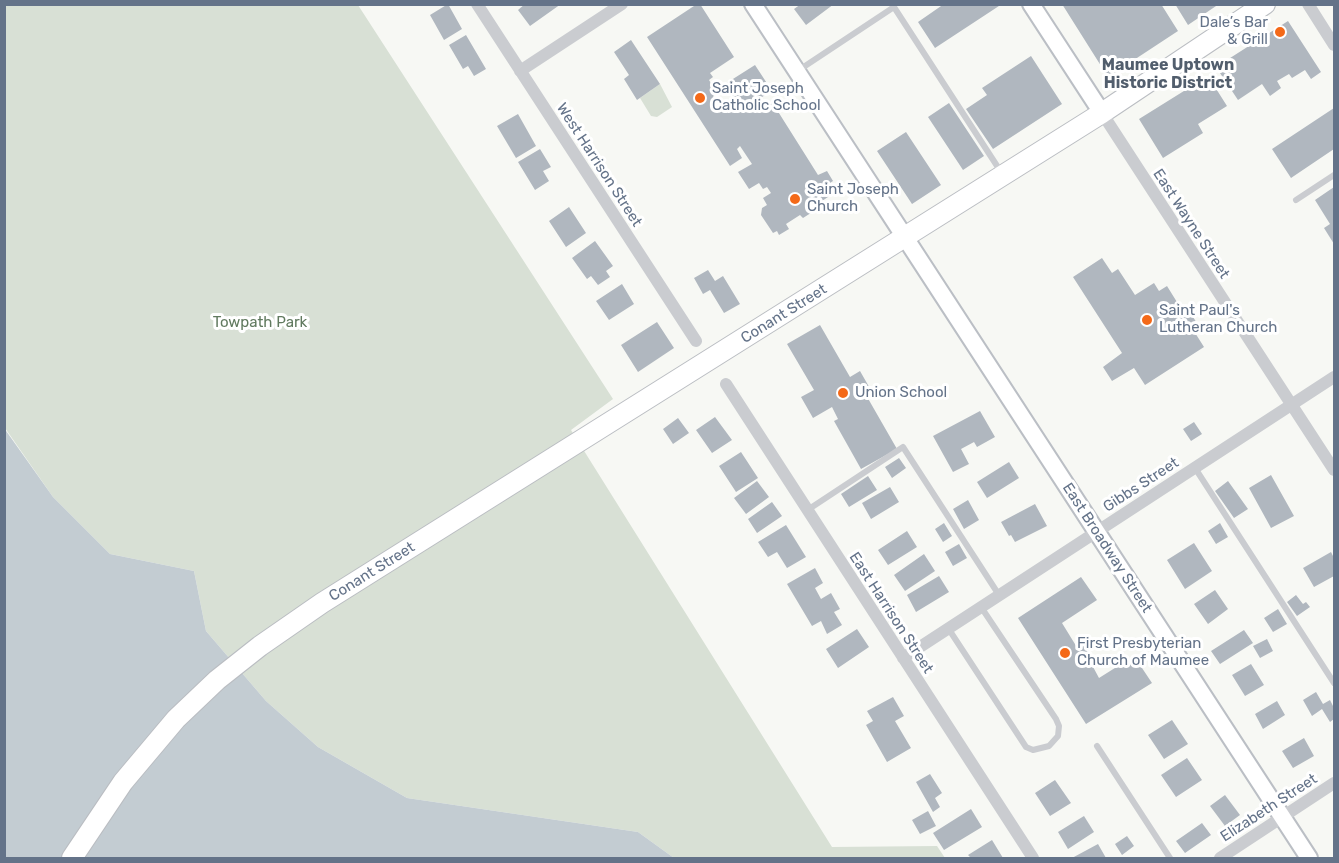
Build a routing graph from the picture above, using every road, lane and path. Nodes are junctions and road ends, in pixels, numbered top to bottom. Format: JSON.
{"nodes":[{"id":1,"x":477,"y":4,"type":"edge"},
{"id":2,"x":753,"y":4,"type":"edge"},
{"id":3,"x":1031,"y":4,"type":"edge"},
{"id":4,"x":1265,"y":4,"type":"edge"},
{"id":5,"x":1308,"y":4,"type":"edge"},
{"id":6,"x":617,"y":6,"type":"edge"},
{"id":7,"x":893,"y":6,"type":"edge"},
{"id":8,"x":1335,"y":45,"type":"edge"},
{"id":9,"x":520,"y":71,"type":"junction"},
{"id":10,"x":796,"y":72,"type":"junction"},
{"id":11,"x":1102,"y":113,"type":"junction"},
{"id":12,"x":1003,"y":175,"type":"junction"},
{"id":13,"x":1335,"y":175,"type":"edge"},
{"id":14,"x":1296,"y":200,"type":"dead end"},
{"id":15,"x":904,"y":238,"type":"junction"},
{"id":16,"x":696,"y":342,"type":"dead end"},
{"id":17,"x":1335,"y":377,"type":"edge"},
{"id":18,"x":726,"y":384,"type":"dead end"},
{"id":19,"x":1292,"y":405,"type":"junction"},
{"id":20,"x":1195,"y":468,"type":"junction"},
{"id":21,"x":1335,"y":470,"type":"edge"},
{"id":22,"x":806,"y":511,"type":"junction"},
{"id":23,"x":1096,"y":532,"type":"junction"},
{"id":24,"x":999,"y":596,"type":"junction"},
{"id":25,"x":981,"y":608,"type":"junction"},
{"id":26,"x":948,"y":628,"type":"junction"},
{"id":27,"x":903,"y":658,"type":"junction"},
{"id":28,"x":1335,"y":683,"type":"edge"},
{"id":29,"x":1097,"y":746,"type":"dead end"},
{"id":30,"x":1335,"y":783,"type":"edge"},
{"id":31,"x":1282,"y":818,"type":"junction"},
{"id":32,"x":72,"y":858,"type":"edge"},
{"id":33,"x":1033,"y":858,"type":"edge"},
{"id":34,"x":1170,"y":858,"type":"edge"},
{"id":35,"x":1220,"y":858,"type":"edge"},
{"id":36,"x":1309,"y":858,"type":"edge"}],
"edges":[{"from":1,"to":9,"type":"street","name":"West Harrison Street"},
{"from":2,"to":10,"type":"street","name":"East Broadway Street"},
{"from":3,"to":11,"type":"street"},
{"from":4,"to":11,"type":"main road","name":"Conant Street"},
{"from":5,"to":8,"type":"street"},
{"from":6,"to":9,"type":"street"},
{"from":7,"to":10,"type":"lane"},
{"from":7,"to":12,"type":"lane"},
{"from":9,"to":16,"type":"street","name":"West Harrison Street"},
{"from":10,"to":15,"type":"street","name":"East Broadway Street"},
{"from":11,"to":12,"type":"main road","name":"Conant Street"},
{"from":11,"to":19,"type":"street","name":"East Wayne Street"},
{"from":12,"to":15,"type":"main road","name":"Conant Street"},
{"from":13,"to":14,"type":"lane"},
{"from":15,"to":23,"type":"street","name":"East Broadway Street"},
{"from":15,"to":32,"type":"main road","name":"Conant Street"},
{"from":17,"to":19,"type":"street","name":"Gibbs Street"},
{"from":18,"to":22,"type":"street","name":"East Harrison Street"},
{"from":19,"to":20,"type":"street","name":"Gibbs Street"},
{"from":19,"to":21,"type":"street","name":"East Wayne Street"},
{"from":20,"to":23,"type":"street","name":"Gibbs Street"},
{"from":20,"to":28,"type":"lane"},
{"from":22,"to":24,"type":"lane"},
{"from":22,"to":27,"type":"street","name":"East Harrison Street"},
{"from":23,"to":24,"type":"street","name":"Gibbs Street"},
{"from":23,"to":31,"type":"street","name":"East Broadway Street"},
{"from":24,"to":25,"type":"street","name":"Gibbs Street"},
{"from":25,"to":26,"type":"street","name":"Gibbs Street"},
{"from":25,"to":26,"type":"lane"},
{"from":26,"to":27,"type":"street","name":"Gibbs Street"},
{"from":27,"to":33,"type":"street","name":"East Harrison Street"},
{"from":29,"to":34,"type":"lane"},
{"from":30,"to":31,"type":"street","name":"Elizabeth Street"},
{"from":31,"to":35,"type":"street","name":"Elizabeth Street"},
{"from":31,"to":36,"type":"street","name":"East Broadway Street"}]}
